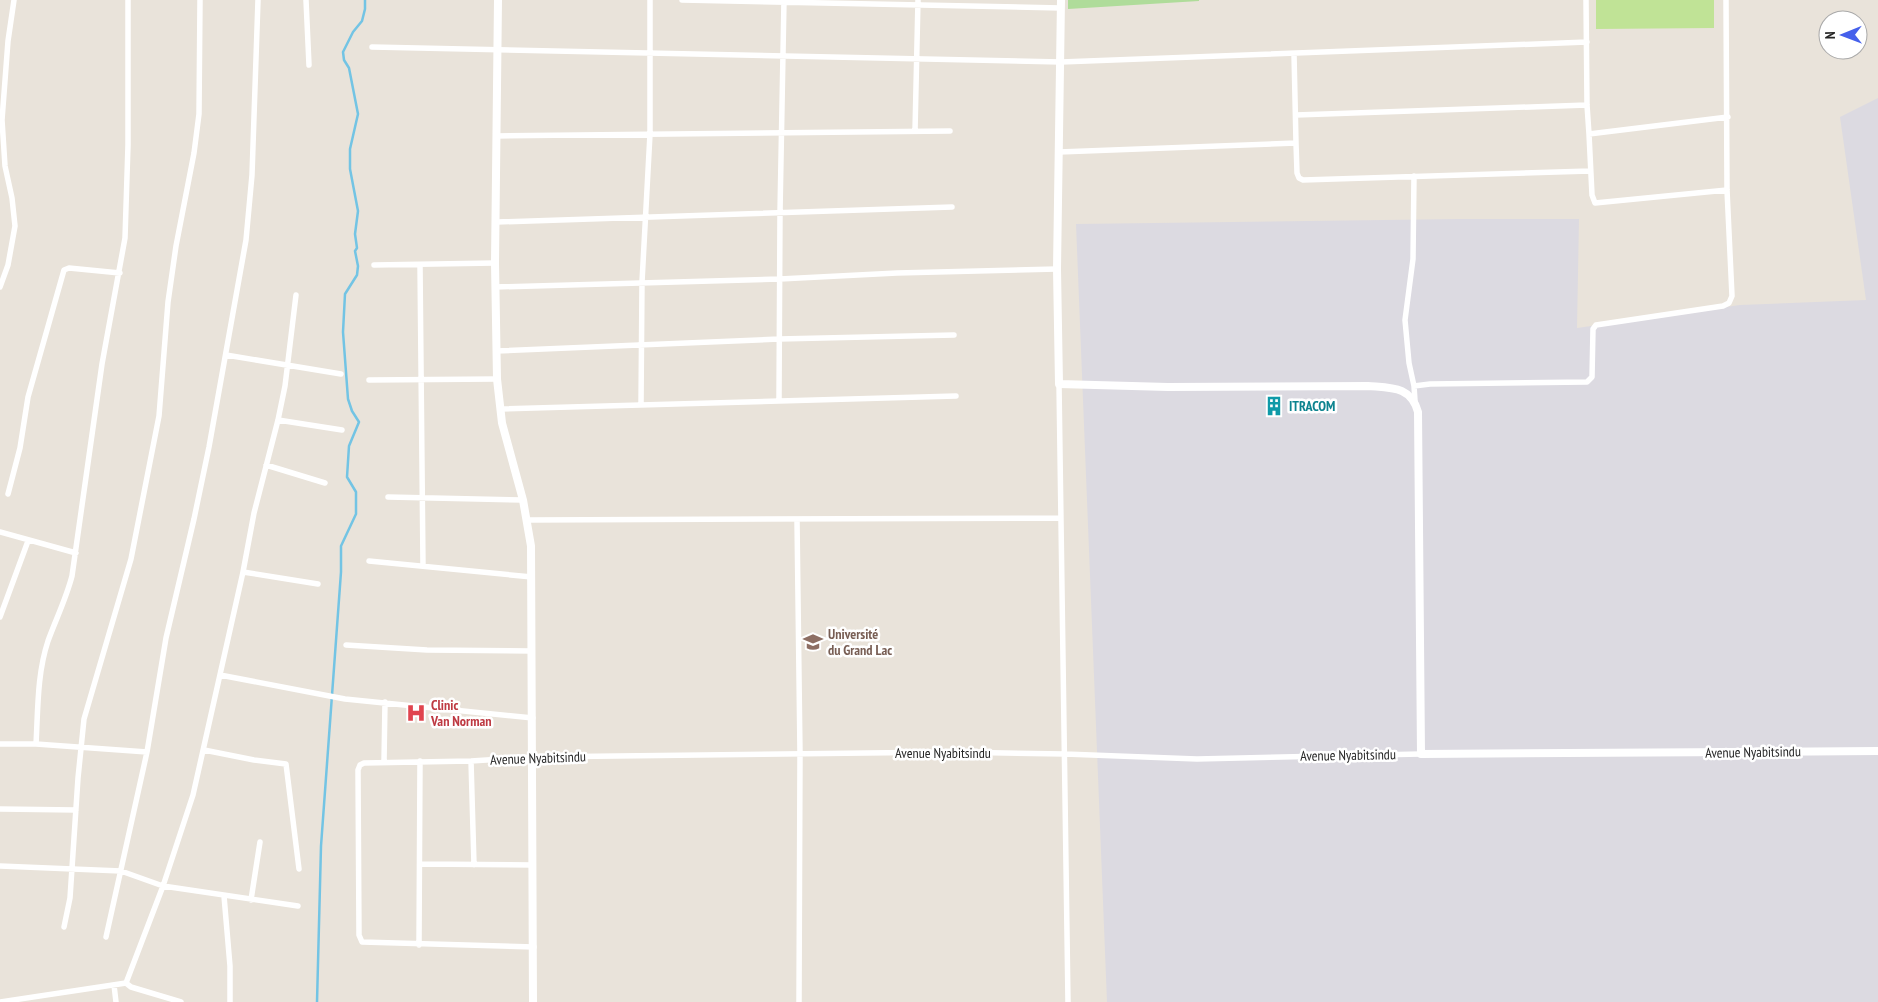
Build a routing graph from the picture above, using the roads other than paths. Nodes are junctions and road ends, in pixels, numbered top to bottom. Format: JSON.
{"nodes":[{"id":1,"x":14,"y":0,"type":"edge"},
{"id":2,"x":128,"y":0,"type":"edge"},
{"id":3,"x":200,"y":0,"type":"edge"},
{"id":4,"x":258,"y":0,"type":"edge"},
{"id":5,"x":306,"y":0,"type":"edge"},
{"id":6,"x":498,"y":0,"type":"edge"},
{"id":7,"x":650,"y":0,"type":"edge"},
{"id":8,"x":682,"y":0,"type":"edge"},
{"id":9,"x":1586,"y":0,"type":"edge"},
{"id":10,"x":1726,"y":0,"type":"edge"},
{"id":11,"x":784,"y":2,"type":"edge"},
{"id":12,"x":918,"y":3,"type":"edge"},
{"id":13,"x":1061,"y":4,"type":"edge"},
{"id":14,"x":1588,"y":42,"type":"junction"},
{"id":15,"x":372,"y":47,"type":"dead end"},
{"id":16,"x":497,"y":50,"type":"junction"},
{"id":17,"x":650,"y":54,"type":"junction"},
{"id":18,"x":1294,"y":54,"type":"junction"},
{"id":19,"x":783,"y":56,"type":"junction"},
{"id":20,"x":917,"y":58,"type":"junction"},
{"id":21,"x":1061,"y":62,"type":"junction"},
{"id":22,"x":309,"y":65,"type":"dead end"},
{"id":23,"x":1587,"y":105,"type":"junction"},
{"id":24,"x":1296,"y":115,"type":"junction"},
{"id":25,"x":1728,"y":117,"type":"junction"},
{"id":26,"x":915,"y":131,"type":"junction"},
{"id":27,"x":950,"y":131,"type":"dead end"},
{"id":28,"x":781,"y":133,"type":"junction"},
{"id":29,"x":650,"y":134,"type":"junction"},
{"id":30,"x":1590,"y":134,"type":"junction"},
{"id":31,"x":496,"y":136,"type":"junction"},
{"id":32,"x":1296,"y":143,"type":"junction"},
{"id":33,"x":1059,"y":152,"type":"junction"},
{"id":34,"x":1590,"y":171,"type":"junction"},
{"id":35,"x":1414,"y":176,"type":"junction"},
{"id":36,"x":1727,"y":190,"type":"junction"},
{"id":37,"x":952,"y":207,"type":"dead end"},
{"id":38,"x":780,"y":212,"type":"junction"},
{"id":39,"x":644,"y":218,"type":"junction"},
{"id":40,"x":496,"y":222,"type":"junction"},
{"id":41,"x":495,"y":263,"type":"junction"},
{"id":42,"x":420,"y":265,"type":"junction"},
{"id":43,"x":374,"y":266,"type":"dead end"},
{"id":44,"x":1057,"y":268,"type":"junction"},
{"id":45,"x":120,"y":273,"type":"junction"},
{"id":46,"x":780,"y":279,"type":"junction"},
{"id":47,"x":642,"y":282,"type":"junction"},
{"id":48,"x":0,"y":287,"type":"edge"},
{"id":49,"x":495,"y":287,"type":"junction"},
{"id":50,"x":296,"y":295,"type":"dead end"},
{"id":51,"x":954,"y":335,"type":"dead end"},
{"id":52,"x":780,"y":339,"type":"junction"},
{"id":53,"x":641,"y":345,"type":"junction"},
{"id":54,"x":496,"y":351,"type":"junction"},
{"id":55,"x":226,"y":355,"type":"junction"},
{"id":56,"x":287,"y":364,"type":"junction"},
{"id":57,"x":341,"y":374,"type":"dead end"},
{"id":58,"x":421,"y":379,"type":"junction"},
{"id":59,"x":497,"y":379,"type":"junction"},
{"id":60,"x":369,"y":380,"type":"dead end"},
{"id":61,"x":1059,"y":384,"type":"junction"},
{"id":62,"x":1414,"y":386,"type":"junction"},
{"id":63,"x":956,"y":396,"type":"dead end"},
{"id":64,"x":779,"y":400,"type":"junction"},
{"id":65,"x":1415,"y":401,"type":"junction"},
{"id":66,"x":641,"y":405,"type":"junction"},
{"id":67,"x":500,"y":410,"type":"junction"},
{"id":68,"x":278,"y":420,"type":"junction"},
{"id":69,"x":342,"y":430,"type":"dead end"},
{"id":70,"x":266,"y":465,"type":"junction"},
{"id":71,"x":325,"y":483,"type":"dead end"},
{"id":72,"x":8,"y":494,"type":"dead end"},
{"id":73,"x":388,"y":497,"type":"dead end"},
{"id":74,"x":423,"y":498,"type":"junction"},
{"id":75,"x":523,"y":500,"type":"junction"},
{"id":76,"x":1061,"y":518,"type":"junction"},
{"id":77,"x":528,"y":520,"type":"junction"},
{"id":78,"x":797,"y":520,"type":"junction"},
{"id":79,"x":0,"y":532,"type":"edge"},
{"id":80,"x":28,"y":541,"type":"junction"},
{"id":81,"x":76,"y":553,"type":"junction"},
{"id":82,"x":369,"y":561,"type":"dead end"},
{"id":83,"x":423,"y":566,"type":"junction"},
{"id":84,"x":243,"y":572,"type":"junction"},
{"id":85,"x":532,"y":577,"type":"junction"},
{"id":86,"x":318,"y":584,"type":"dead end"},
{"id":87,"x":0,"y":617,"type":"edge"},
{"id":88,"x":346,"y":645,"type":"dead end"},
{"id":89,"x":532,"y":651,"type":"junction"},
{"id":90,"x":220,"y":675,"type":"junction"},
{"id":91,"x":385,"y":702,"type":"junction"},
{"id":92,"x":533,"y":718,"type":"junction"},
{"id":93,"x":0,"y":744,"type":"edge"},
{"id":94,"x":36,"y":744,"type":"junction"},
{"id":95,"x":81,"y":748,"type":"junction"},
{"id":96,"x":204,"y":750,"type":"junction"},
{"id":97,"x":1878,"y":751,"type":"edge"},
{"id":98,"x":147,"y":752,"type":"junction"},
{"id":99,"x":800,"y":754,"type":"junction"},
{"id":100,"x":1065,"y":754,"type":"junction"},
{"id":101,"x":1421,"y":754,"type":"junction"},
{"id":102,"x":533,"y":757,"type":"junction"},
{"id":103,"x":420,"y":761,"type":"junction"},
{"id":104,"x":471,"y":761,"type":"junction"},
{"id":105,"x":384,"y":762,"type":"junction"},
{"id":106,"x":0,"y":809,"type":"edge"},
{"id":107,"x":76,"y":810,"type":"junction"},
{"id":108,"x":260,"y":842,"type":"dead end"},
{"id":109,"x":421,"y":864,"type":"junction"},
{"id":110,"x":474,"y":865,"type":"junction"},
{"id":111,"x":533,"y":865,"type":"junction"},
{"id":112,"x":0,"y":866,"type":"edge"},
{"id":113,"x":73,"y":869,"type":"junction"},
{"id":114,"x":299,"y":869,"type":"dead end"},
{"id":115,"x":121,"y":871,"type":"junction"},
{"id":116,"x":163,"y":886,"type":"junction"},
{"id":117,"x":224,"y":896,"type":"junction"},
{"id":118,"x":251,"y":900,"type":"junction"},
{"id":119,"x":298,"y":906,"type":"dead end"},
{"id":120,"x":64,"y":927,"type":"dead end"},
{"id":121,"x":106,"y":937,"type":"dead end"},
{"id":122,"x":419,"y":945,"type":"junction"},
{"id":123,"x":534,"y":947,"type":"junction"},
{"id":124,"x":126,"y":983,"type":"junction"},
{"id":125,"x":114,"y":985,"type":"junction"},
{"id":126,"x":0,"y":1002,"type":"edge"},
{"id":127,"x":116,"y":1002,"type":"edge"},
{"id":128,"x":181,"y":1002,"type":"edge"},
{"id":129,"x":230,"y":1002,"type":"edge"},
{"id":130,"x":533,"y":1002,"type":"edge"},
{"id":131,"x":799,"y":1002,"type":"edge"},
{"id":132,"x":1068,"y":1002,"type":"edge"}],
"edges":[{"from":1,"to":48,"type":"street"},
{"from":2,"to":45,"type":"street"},
{"from":3,"to":95,"type":"street"},
{"from":4,"to":55,"type":"street"},
{"from":5,"to":22,"type":"street"},
{"from":6,"to":16,"type":"street"},
{"from":7,"to":17,"type":"street"},
{"from":8,"to":11,"type":"street"},
{"from":9,"to":14,"type":"street"},
{"from":10,"to":25,"type":"street"},
{"from":11,"to":12,"type":"street"},
{"from":11,"to":19,"type":"street"},
{"from":12,"to":13,"type":"street"},
{"from":12,"to":20,"type":"street"},
{"from":13,"to":21,"type":"street"},
{"from":14,"to":18,"type":"street"},
{"from":14,"to":23,"type":"street"},
{"from":15,"to":16,"type":"street"},
{"from":16,"to":17,"type":"street"},
{"from":16,"to":31,"type":"street"},
{"from":17,"to":19,"type":"street"},
{"from":17,"to":29,"type":"street"},
{"from":18,"to":21,"type":"street"},
{"from":18,"to":24,"type":"street"},
{"from":19,"to":20,"type":"street"},
{"from":19,"to":28,"type":"street"},
{"from":20,"to":21,"type":"street"},
{"from":20,"to":26,"type":"street"},
{"from":21,"to":33,"type":"street"},
{"from":23,"to":24,"type":"street"},
{"from":23,"to":30,"type":"street"},
{"from":24,"to":32,"type":"street"},
{"from":25,"to":30,"type":"street"},
{"from":25,"to":36,"type":"street"},
{"from":26,"to":27,"type":"street"},
{"from":26,"to":28,"type":"street"},
{"from":28,"to":29,"type":"street"},
{"from":28,"to":38,"type":"street"},
{"from":29,"to":31,"type":"street"},
{"from":29,"to":39,"type":"street"},
{"from":30,"to":34,"type":"street"},
{"from":31,"to":40,"type":"street"},
{"from":32,"to":33,"type":"street"},
{"from":32,"to":35,"type":"street"},
{"from":33,"to":44,"type":"street"},
{"from":34,"to":35,"type":"street"},
{"from":34,"to":36,"type":"street"},
{"from":35,"to":62,"type":"street"},
{"from":36,"to":62,"type":"street"},
{"from":37,"to":38,"type":"street"},
{"from":38,"to":39,"type":"street"},
{"from":38,"to":46,"type":"street"},
{"from":39,"to":40,"type":"street"},
{"from":39,"to":47,"type":"street"},
{"from":40,"to":41,"type":"street"},
{"from":41,"to":42,"type":"street"},
{"from":41,"to":49,"type":"street"},
{"from":42,"to":43,"type":"street"},
{"from":42,"to":58,"type":"street"},
{"from":44,"to":46,"type":"street"},
{"from":44,"to":61,"type":"street"},
{"from":45,"to":72,"type":"street"},
{"from":45,"to":81,"type":"street"},
{"from":46,"to":47,"type":"street"},
{"from":46,"to":52,"type":"street"},
{"from":47,"to":49,"type":"street"},
{"from":47,"to":53,"type":"street"},
{"from":49,"to":54,"type":"street"},
{"from":50,"to":56,"type":"street"},
{"from":51,"to":52,"type":"street"},
{"from":52,"to":53,"type":"street"},
{"from":52,"to":64,"type":"street"},
{"from":53,"to":54,"type":"street"},
{"from":53,"to":66,"type":"street"},
{"from":54,"to":59,"type":"street"},
{"from":55,"to":56,"type":"street"},
{"from":55,"to":98,"type":"street"},
{"from":56,"to":57,"type":"street"},
{"from":56,"to":68,"type":"street"},
{"from":58,"to":59,"type":"street"},
{"from":58,"to":60,"type":"street"},
{"from":58,"to":74,"type":"street"},
{"from":59,"to":67,"type":"street"},
{"from":61,"to":65,"type":"street"},
{"from":61,"to":76,"type":"street"},
{"from":62,"to":65,"type":"street"},
{"from":63,"to":64,"type":"street"},
{"from":64,"to":66,"type":"street"},
{"from":65,"to":101,"type":"street"},
{"from":66,"to":67,"type":"street"},
{"from":67,"to":75,"type":"street"},
{"from":68,"to":69,"type":"street"},
{"from":68,"to":70,"type":"street"},
{"from":70,"to":71,"type":"street"},
{"from":70,"to":84,"type":"street"},
{"from":73,"to":74,"type":"street"},
{"from":74,"to":75,"type":"street"},
{"from":74,"to":83,"type":"street"},
{"from":75,"to":77,"type":"street"},
{"from":76,"to":78,"type":"street"},
{"from":76,"to":100,"type":"street"},
{"from":77,"to":78,"type":"street"},
{"from":77,"to":85,"type":"street"},
{"from":78,"to":99,"type":"street"},
{"from":79,"to":80,"type":"street"},
{"from":80,"to":81,"type":"street"},
{"from":80,"to":87,"type":"street"},
{"from":81,"to":94,"type":"street"},
{"from":82,"to":83,"type":"street"},
{"from":83,"to":85,"type":"street"},
{"from":84,"to":86,"type":"street"},
{"from":84,"to":90,"type":"street"},
{"from":85,"to":89,"type":"street"},
{"from":88,"to":89,"type":"street"},
{"from":89,"to":92,"type":"street"},
{"from":90,"to":91,"type":"street"},
{"from":90,"to":96,"type":"street"},
{"from":91,"to":92,"type":"street"},
{"from":91,"to":105,"type":"street"},
{"from":92,"to":102,"type":"street"},
{"from":93,"to":94,"type":"street"},
{"from":94,"to":95,"type":"street"},
{"from":95,"to":98,"type":"street"},
{"from":95,"to":107,"type":"street"},
{"from":96,"to":114,"type":"street"},
{"from":96,"to":116,"type":"street"},
{"from":97,"to":101,"type":"street","name":"Avenue Nyabitsindu"},
{"from":98,"to":115,"type":"street"},
{"from":99,"to":100,"type":"street","name":"Avenue Nyabitsindu"},
{"from":99,"to":102,"type":"street","name":"Avenue Nyabitsindu"},
{"from":99,"to":131,"type":"street"},
{"from":100,"to":101,"type":"street","name":"Avenue Nyabitsindu"},
{"from":100,"to":132,"type":"street"},
{"from":102,"to":104,"type":"street","name":"Avenue Nyabitsindu"},
{"from":102,"to":111,"type":"street"},
{"from":103,"to":104,"type":"street","name":"Avenue Nyabitsindu"},
{"from":103,"to":105,"type":"street","name":"Avenue Nyabitsindu"},
{"from":103,"to":109,"type":"street"},
{"from":104,"to":110,"type":"street"},
{"from":105,"to":122,"type":"street","name":"Avenue Nyabitsindu"},
{"from":106,"to":107,"type":"street"},
{"from":107,"to":113,"type":"street"},
{"from":108,"to":118,"type":"street"},
{"from":109,"to":110,"type":"street"},
{"from":109,"to":122,"type":"street"},
{"from":110,"to":111,"type":"street"},
{"from":111,"to":123,"type":"street"},
{"from":112,"to":113,"type":"street"},
{"from":113,"to":115,"type":"street"},
{"from":113,"to":120,"type":"street"},
{"from":115,"to":116,"type":"street"},
{"from":115,"to":121,"type":"street"},
{"from":116,"to":117,"type":"street"},
{"from":116,"to":124,"type":"street"},
{"from":117,"to":118,"type":"street"},
{"from":117,"to":129,"type":"street"},
{"from":118,"to":119,"type":"street"},
{"from":122,"to":123,"type":"street","name":"Avenue Nyabitsindu"},
{"from":123,"to":130,"type":"street"},
{"from":124,"to":125,"type":"street"},
{"from":124,"to":128,"type":"street"},
{"from":125,"to":126,"type":"street"},
{"from":125,"to":127,"type":"street"}]}
